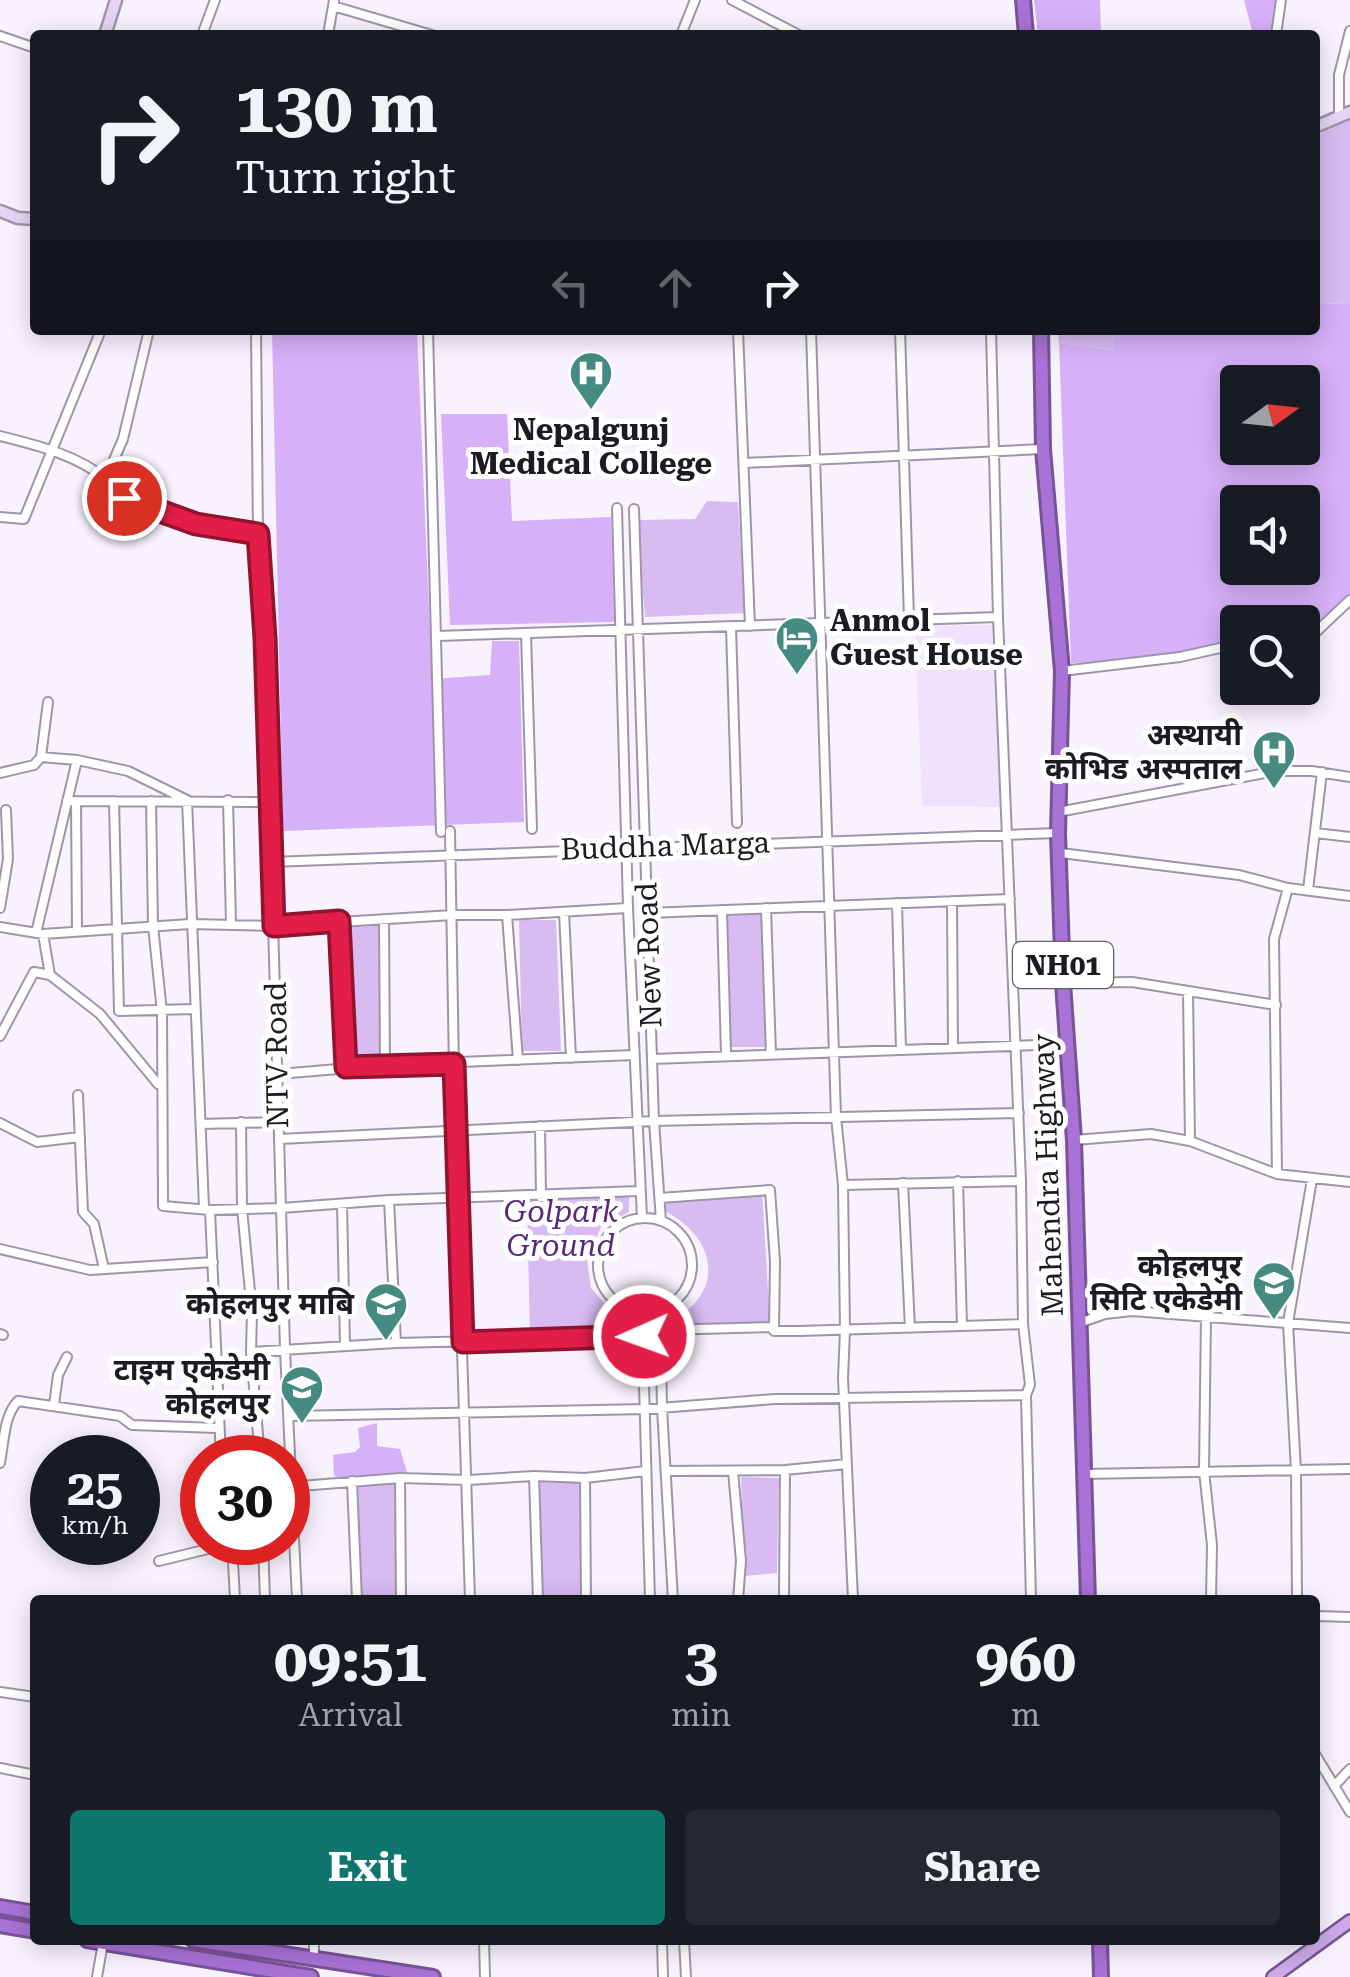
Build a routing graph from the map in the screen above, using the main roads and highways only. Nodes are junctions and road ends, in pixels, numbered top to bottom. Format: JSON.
{"nodes":[{"id":1,"x":1023,"y":0,"type":"edge"},
{"id":2,"x":1026,"y":30,"type":"edge"},
{"id":3,"x":1041,"y":335,"type":"edge"},
{"id":4,"x":1088,"y":1595,"type":"edge"},
{"id":5,"x":0,"y":1907,"type":"edge"},
{"id":6,"x":30,"y":1912,"type":"edge"},
{"id":7,"x":1350,"y":1921,"type":"edge"},
{"id":8,"x":0,"y":1925,"type":"edge"},
{"id":9,"x":30,"y":1930,"type":"edge"},
{"id":10,"x":1320,"y":1943,"type":"edge"},
{"id":11,"x":116,"y":1945,"type":"edge"},
{"id":12,"x":222,"y":1945,"type":"edge"},
{"id":13,"x":1100,"y":1945,"type":"edge"},
{"id":14,"x":1317,"y":1945,"type":"edge"},
{"id":15,"x":312,"y":1977,"type":"edge"},
{"id":16,"x":433,"y":1977,"type":"edge"},
{"id":17,"x":1101,"y":1977,"type":"edge"},
{"id":18,"x":1273,"y":1977,"type":"edge"}],
"edges":[{"from":1,"to":2,"type":"highway"},
{"from":3,"to":4,"type":"highway","name":"Mahendra Highway","number":"NH01"},
{"from":5,"to":6,"type":"highway"},
{"from":7,"to":10,"type":"main road"},
{"from":8,"to":9,"type":"highway"},
{"from":11,"to":15,"type":"highway"},
{"from":12,"to":16,"type":"highway"},
{"from":13,"to":17,"type":"highway"},
{"from":14,"to":18,"type":"main road"}]}
